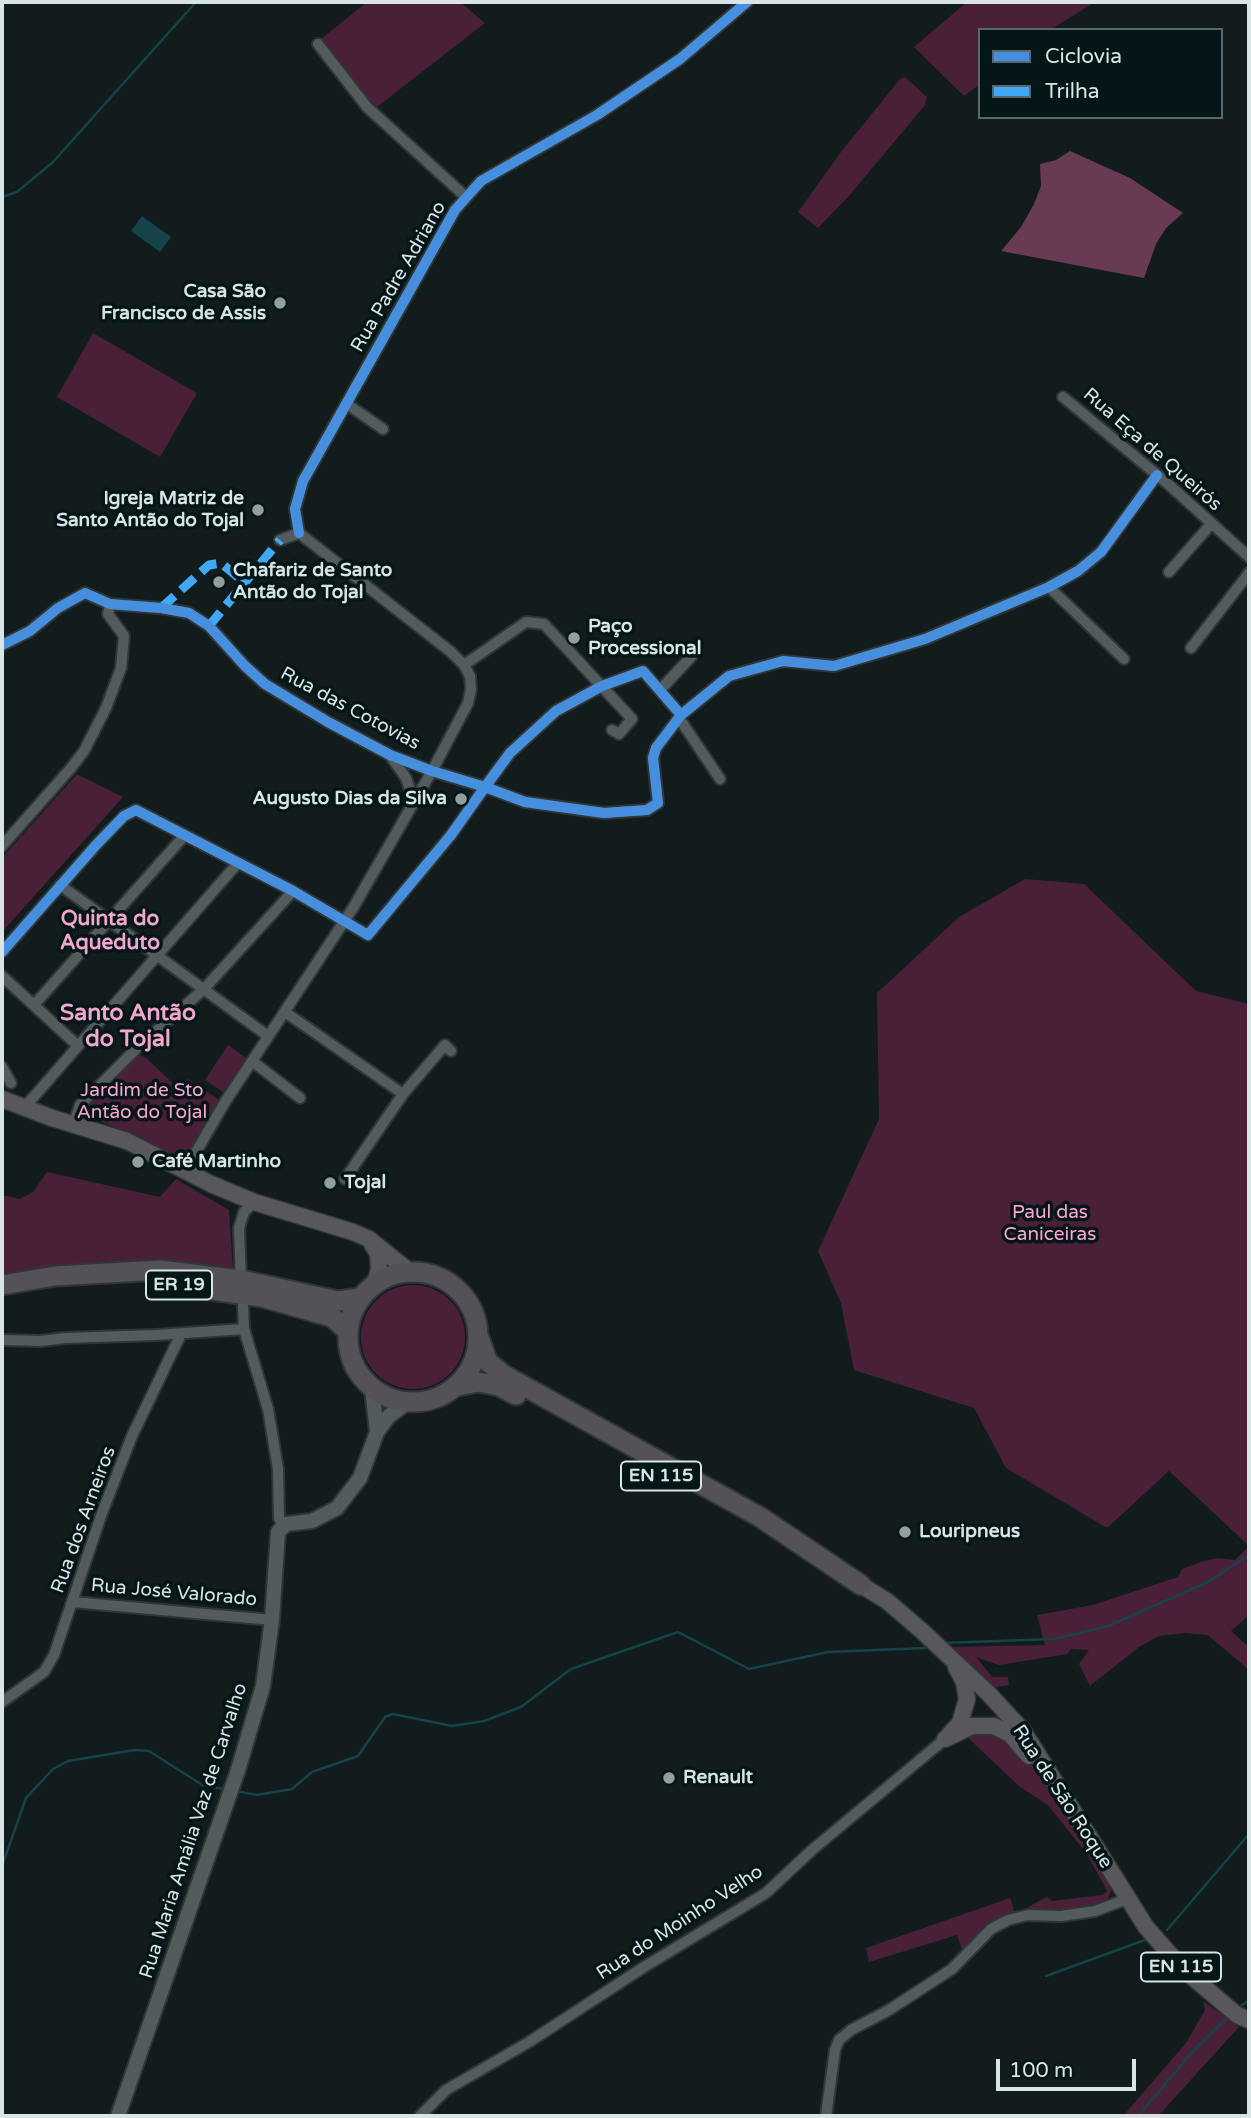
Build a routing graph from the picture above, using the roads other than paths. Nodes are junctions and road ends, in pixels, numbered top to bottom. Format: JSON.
{"nodes":[{"id":1,"x":747,"y":2,"type":"edge"},
{"id":2,"x":318,"y":44,"type":"dead end"},
{"id":3,"x":466,"y":197,"type":"junction"},
{"id":4,"x":1063,"y":397,"type":"dead end"},
{"id":5,"x":347,"y":404,"type":"junction"},
{"id":6,"x":383,"y":429,"type":"dead end"},
{"id":7,"x":1157,"y":475,"type":"junction"},
{"id":8,"x":1211,"y":524,"type":"junction"},
{"id":9,"x":299,"y":533,"type":"junction"},
{"id":10,"x":280,"y":540,"type":"dead end"},
{"id":11,"x":1249,"y":557,"type":"edge"},
{"id":12,"x":1169,"y":572,"type":"dead end"},
{"id":13,"x":1249,"y":573,"type":"edge"},
{"id":14,"x":1049,"y":587,"type":"junction"},
{"id":15,"x":110,"y":604,"type":"junction"},
{"id":16,"x":2,"y":645,"type":"edge"},
{"id":17,"x":1191,"y":648,"type":"dead end"},
{"id":18,"x":691,"y":657,"type":"dead end"},
{"id":19,"x":1124,"y":659,"type":"dead end"},
{"id":20,"x":464,"y":665,"type":"junction"},
{"id":21,"x":602,"y":686,"type":"junction"},
{"id":22,"x":660,"y":690,"type":"junction"},
{"id":23,"x":680,"y":716,"type":"junction"},
{"id":24,"x":612,"y":730,"type":"dead end"},
{"id":25,"x":390,"y":755,"type":"junction"},
{"id":26,"x":432,"y":771,"type":"junction"},
{"id":27,"x":406,"y":778,"type":"junction"},
{"id":28,"x":720,"y":779,"type":"dead end"},
{"id":29,"x":426,"y":782,"type":"junction"},
{"id":30,"x":485,"y":787,"type":"junction"},
{"id":31,"x":411,"y":808,"type":"junction"},
{"id":32,"x":184,"y":836,"type":"junction"},
{"id":33,"x":2,"y":846,"type":"edge"},
{"id":34,"x":237,"y":864,"type":"junction"},
{"id":35,"x":60,"y":885,"type":"junction"},
{"id":36,"x":293,"y":891,"type":"junction"},
{"id":37,"x":109,"y":920,"type":"junction"},
{"id":38,"x":345,"y":920,"type":"junction"},
{"id":39,"x":2,"y":952,"type":"edge"},
{"id":40,"x":156,"y":956,"type":"junction"},
{"id":41,"x":2,"y":976,"type":"edge"},
{"id":42,"x":204,"y":989,"type":"junction"},
{"id":43,"x":34,"y":1005,"type":"junction"},
{"id":44,"x":285,"y":1012,"type":"junction"},
{"id":45,"x":268,"y":1036,"type":"junction"},
{"id":46,"x":77,"y":1045,"type":"junction"},
{"id":47,"x":451,"y":1051,"type":"dead end"},
{"id":48,"x":252,"y":1061,"type":"junction"},
{"id":49,"x":2,"y":1068,"type":"edge"},
{"id":50,"x":11,"y":1083,"type":"dead end"},
{"id":51,"x":403,"y":1094,"type":"junction"},
{"id":52,"x":300,"y":1098,"type":"dead end"},
{"id":53,"x":2,"y":1099,"type":"edge"},
{"id":54,"x":24,"y":1108,"type":"junction"},
{"id":55,"x":73,"y":1126,"type":"junction"},
{"id":56,"x":185,"y":1171,"type":"junction"},
{"id":57,"x":345,"y":1179,"type":"dead end"},
{"id":58,"x":254,"y":1202,"type":"junction"},
{"id":59,"x":369,"y":1239,"type":"junction"},
{"id":60,"x":410,"y":1272,"type":"junction"},
{"id":61,"x":241,"y":1280,"type":"junction"},
{"id":62,"x":375,"y":1284,"type":"junction"},
{"id":63,"x":2,"y":1285,"type":"edge"},
{"id":64,"x":2,"y":1297,"type":"edge"},
{"id":65,"x":360,"y":1298,"type":"junction"},
{"id":66,"x":243,"y":1306,"type":"dead end"},
{"id":67,"x":244,"y":1329,"type":"junction"},
{"id":68,"x":348,"y":1331,"type":"junction"},
{"id":69,"x":181,"y":1334,"type":"junction"},
{"id":70,"x":478,"y":1338,"type":"junction"},
{"id":71,"x":2,"y":1340,"type":"edge"},
{"id":72,"x":458,"y":1386,"type":"junction"},
{"id":73,"x":372,"y":1389,"type":"junction"},
{"id":74,"x":408,"y":1402,"type":"junction"},
{"id":75,"x":377,"y":1432,"type":"junction"},
{"id":76,"x":284,"y":1525,"type":"junction"},
{"id":77,"x":861,"y":1585,"type":"junction"},
{"id":78,"x":73,"y":1602,"type":"junction"},
{"id":79,"x":272,"y":1620,"type":"junction"},
{"id":80,"x":954,"y":1662,"type":"junction"},
{"id":81,"x":988,"y":1693,"type":"junction"},
{"id":82,"x":2,"y":1702,"type":"edge"},
{"id":83,"x":972,"y":1726,"type":"junction"},
{"id":84,"x":945,"y":1739,"type":"junction"},
{"id":85,"x":1046,"y":1769,"type":"junction"},
{"id":86,"x":1127,"y":1899,"type":"junction"},
{"id":87,"x":1249,"y":2020,"type":"edge"},
{"id":88,"x":118,"y":2116,"type":"edge"},
{"id":89,"x":420,"y":2116,"type":"edge"},
{"id":90,"x":826,"y":2116,"type":"edge"}],
"edges":[{"from":1,"to":3,"type":"street","name":"Rua Padre Adriano"},
{"from":2,"to":3,"type":"street"},
{"from":3,"to":5,"type":"street","name":"Rua Padre Adriano"},
{"from":4,"to":7,"type":"street","name":"Rua Eça de Queirós"},
{"from":5,"to":6,"type":"street"},
{"from":5,"to":9,"type":"street","name":"Rua Padre Adriano"},
{"from":7,"to":8,"type":"street","name":"Rua Eça de Queirós"},
{"from":7,"to":14,"type":"street"},
{"from":8,"to":11,"type":"street","name":"Rua Eça de Queirós"},
{"from":8,"to":12,"type":"street"},
{"from":9,"to":10,"type":"street"},
{"from":9,"to":20,"type":"street"},
{"from":13,"to":17,"type":"street"},
{"from":14,"to":19,"type":"street"},
{"from":14,"to":23,"type":"street"},
{"from":15,"to":16,"type":"street","name":"Rua das Cotovias"},
{"from":15,"to":25,"type":"street","name":"Rua das Cotovias"},
{"from":15,"to":33,"type":"street"},
{"from":18,"to":22,"type":"street"},
{"from":20,"to":21,"type":"street"},
{"from":20,"to":26,"type":"street"},
{"from":21,"to":22,"type":"street"},
{"from":21,"to":24,"type":"street"},
{"from":21,"to":30,"type":"street"},
{"from":22,"to":23,"type":"street"},
{"from":23,"to":28,"type":"street"},
{"from":23,"to":30,"type":"street","name":"Rua das Cotovias"},
{"from":25,"to":26,"type":"street","name":"Rua das Cotovias"},
{"from":25,"to":27,"type":"street","name":"Rua das Cotovias"},
{"from":26,"to":29,"type":"street"},
{"from":26,"to":30,"type":"street","name":"Rua das Cotovias"},
{"from":27,"to":29,"type":"street","name":"Rua das Cotovias"},
{"from":27,"to":31,"type":"street","name":"Rua das Cotovias"},
{"from":29,"to":31,"type":"street"},
{"from":30,"to":38,"type":"street"},
{"from":31,"to":38,"type":"street"},
{"from":32,"to":34,"type":"street"},
{"from":32,"to":35,"type":"street"},
{"from":32,"to":37,"type":"street"},
{"from":34,"to":36,"type":"street"},
{"from":34,"to":40,"type":"street"},
{"from":35,"to":37,"type":"street"},
{"from":35,"to":39,"type":"street"},
{"from":36,"to":38,"type":"street"},
{"from":36,"to":42,"type":"street"},
{"from":37,"to":40,"type":"street"},
{"from":37,"to":43,"type":"street"},
{"from":38,"to":44,"type":"street"},
{"from":40,"to":42,"type":"street"},
{"from":40,"to":46,"type":"street"},
{"from":41,"to":43,"type":"street"},
{"from":42,"to":45,"type":"street"},
{"from":42,"to":55,"type":"street"},
{"from":43,"to":46,"type":"street"},
{"from":44,"to":45,"type":"street"},
{"from":44,"to":51,"type":"street"},
{"from":45,"to":48,"type":"street"},
{"from":46,"to":54,"type":"street"},
{"from":47,"to":51,"type":"street"},
{"from":48,"to":52,"type":"street"},
{"from":48,"to":56,"type":"street"},
{"from":49,"to":50,"type":"street"},
{"from":51,"to":57,"type":"street"},
{"from":53,"to":54,"type":"main road"},
{"from":54,"to":55,"type":"main road"},
{"from":55,"to":56,"type":"main road"},
{"from":56,"to":58,"type":"main road"},
{"from":58,"to":59,"type":"main road"},
{"from":58,"to":61,"type":"street"},
{"from":59,"to":60,"type":"main road"},
{"from":59,"to":62,"type":"main road"},
{"from":60,"to":62,"type":"highway"},
{"from":60,"to":70,"type":"highway"},
{"from":61,"to":63,"type":"highway","number":"ER 19"},
{"from":61,"to":65,"type":"highway","number":"ER 19"},
{"from":62,"to":65,"type":"highway"},
{"from":64,"to":68,"type":"highway","number":"ER 19"},
{"from":65,"to":68,"type":"highway"},
{"from":66,"to":67,"type":"street","name":"Rua Maria Amália Vaz de Carvalho"},
{"from":67,"to":69,"type":"street"},
{"from":67,"to":76,"type":"street","name":"Rua Maria Amália Vaz de Carvalho"},
{"from":68,"to":73,"type":"highway"},
{"from":69,"to":71,"type":"street"},
{"from":69,"to":78,"type":"street","name":"Rua dos Arneiros"},
{"from":70,"to":72,"type":"highway"},
{"from":70,"to":77,"type":"highway","name":"Rua de São Roque","number":"EN 115"},
{"from":72,"to":74,"type":"highway"},
{"from":72,"to":77,"type":"highway","name":"Rua de São Roque","number":"EN 115"},
{"from":73,"to":74,"type":"highway"},
{"from":73,"to":75,"type":"street"},
{"from":74,"to":75,"type":"street"},
{"from":75,"to":76,"type":"street"},
{"from":76,"to":79,"type":"street","name":"Rua Maria Amália Vaz de Carvalho"},
{"from":77,"to":80,"type":"main road","name":"Rua de São Roque","number":"EN 115"},
{"from":78,"to":79,"type":"street","name":"Rua José Valorado"},
{"from":78,"to":82,"type":"street","name":"Rua dos Arneiros"},
{"from":79,"to":88,"type":"street","name":"Rua Maria Amália Vaz de Carvalho"},
{"from":80,"to":81,"type":"main road","name":"Rua de São Roque","number":"EN 115"},
{"from":80,"to":84,"type":"main road"},
{"from":81,"to":83,"type":"main road"},
{"from":81,"to":85,"type":"main road","name":"Rua de São Roque","number":"EN 115"},
{"from":83,"to":84,"type":"main road"},
{"from":83,"to":85,"type":"main road"},
{"from":84,"to":89,"type":"street","name":"Rua do Moinho Velho"},
{"from":85,"to":86,"type":"main road","name":"Rua de São Roque","number":"EN 115"},
{"from":86,"to":87,"type":"main road","name":"Rua de São Roque","number":"EN 115"},
{"from":86,"to":90,"type":"street"}]}
